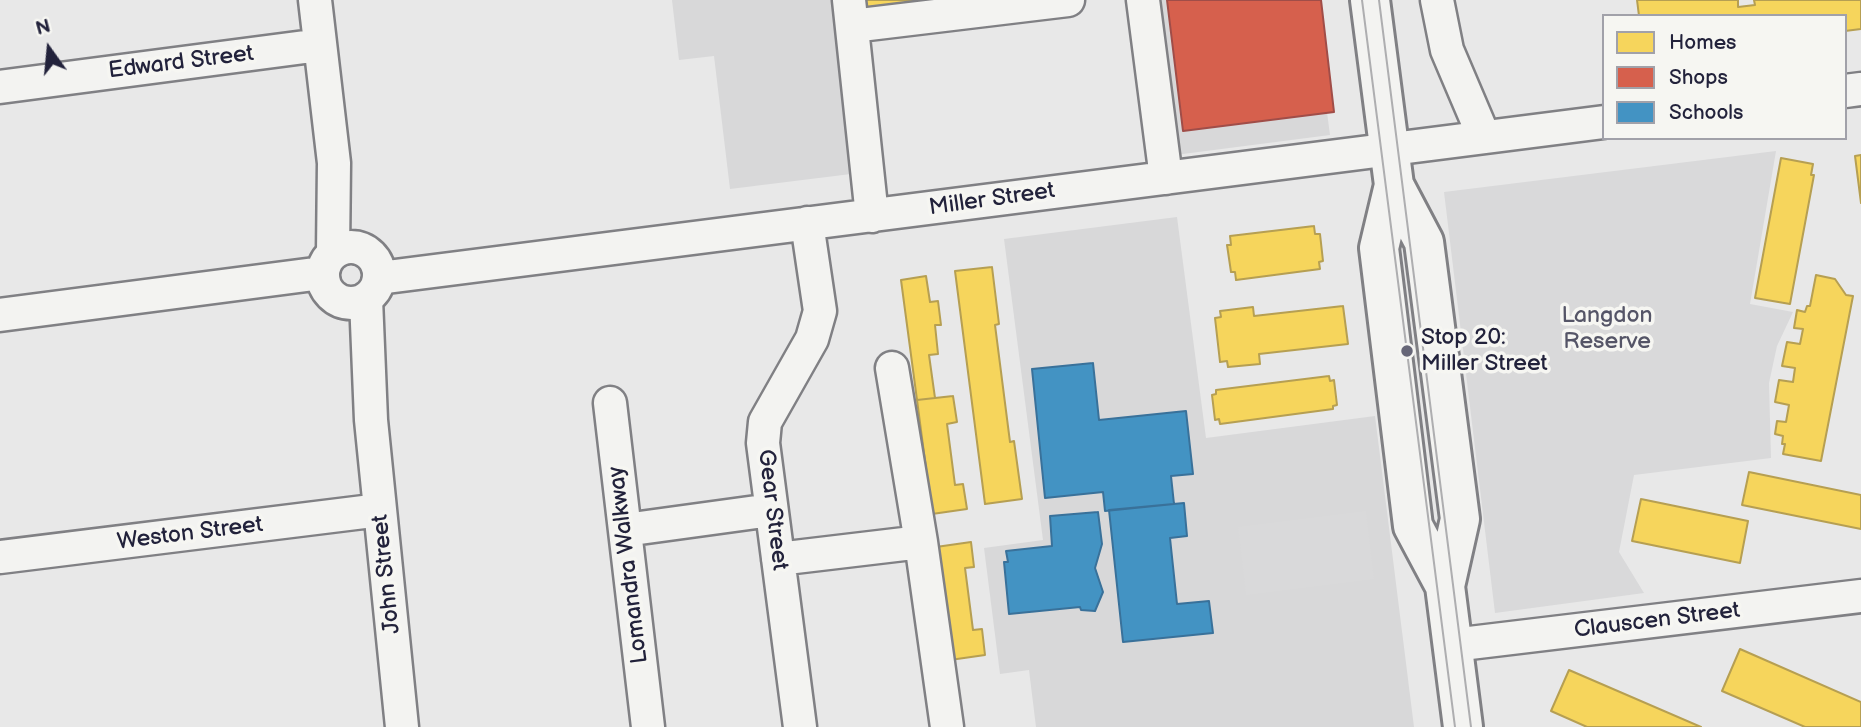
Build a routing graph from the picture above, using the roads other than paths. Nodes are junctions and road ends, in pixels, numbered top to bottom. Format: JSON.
{"nodes":[{"id":1,"x":315,"y":0,"type":"edge"},
{"id":2,"x":1068,"y":0,"type":"edge"},
{"id":3,"x":1143,"y":0,"type":"edge"},
{"id":4,"x":1370,"y":0,"type":"edge"},
{"id":5,"x":1437,"y":0,"type":"edge"},
{"id":6,"x":850,"y":13,"type":"edge"},
{"id":7,"x":320,"y":45,"type":"junction"},
{"id":8,"x":0,"y":87,"type":"edge"},
{"id":9,"x":1602,"y":122,"type":"edge"},
{"id":10,"x":1484,"y":137,"type":"junction"},
{"id":11,"x":1392,"y":167,"type":"junction"},
{"id":12,"x":1166,"y":178,"type":"junction"},
{"id":13,"x":872,"y":216,"type":"junction"},
{"id":14,"x":807,"y":223,"type":"junction"},
{"id":15,"x":338,"y":257,"type":"junction"},
{"id":16,"x":363,"y":293,"type":"junction"},
{"id":17,"x":0,"y":315,"type":"edge"},
{"id":18,"x":892,"y":368,"type":"dead end"},
{"id":19,"x":610,"y":403,"type":"dead end"},
{"id":20,"x":380,"y":510,"type":"junction"},
{"id":21,"x":771,"y":510,"type":"junction"},
{"id":22,"x":625,"y":530,"type":"junction"},
{"id":23,"x":921,"y":542,"type":"junction"},
{"id":24,"x":0,"y":557,"type":"edge"},
{"id":25,"x":778,"y":559,"type":"junction"},
{"id":26,"x":1861,"y":596,"type":"edge"},
{"id":27,"x":1453,"y":645,"type":"junction"},
{"id":28,"x":402,"y":727,"type":"edge"},
{"id":29,"x":649,"y":727,"type":"edge"},
{"id":30,"x":800,"y":727,"type":"edge"},
{"id":31,"x":947,"y":727,"type":"edge"},
{"id":32,"x":1463,"y":727,"type":"edge"}],
"edges":[{"from":1,"to":7,"type":"street"},
{"from":2,"to":6,"type":"street"},
{"from":3,"to":12,"type":"street"},
{"from":4,"to":11,"type":"main road"},
{"from":5,"to":10,"type":"street"},
{"from":6,"to":13,"type":"street"},
{"from":7,"to":8,"type":"street","name":"Edward Street"},
{"from":7,"to":15,"type":"street"},
{"from":9,"to":10,"type":"street","name":"Miller Street"},
{"from":10,"to":11,"type":"street","name":"Miller Street"},
{"from":11,"to":12,"type":"street","name":"Miller Street"},
{"from":11,"to":27,"type":"main road"},
{"from":12,"to":13,"type":"street","name":"Miller Street"},
{"from":13,"to":14,"type":"street","name":"Miller Street"},
{"from":14,"to":16,"type":"street","name":"Miller Street"},
{"from":14,"to":21,"type":"street","name":"Gear Street"},
{"from":15,"to":16,"type":"street"},
{"from":15,"to":16,"type":"street"},
{"from":15,"to":17,"type":"street"},
{"from":16,"to":20,"type":"street","name":"John Street"},
{"from":18,"to":23,"type":"street"},
{"from":19,"to":22,"type":"street","name":"Lomandra Walkway"},
{"from":20,"to":24,"type":"street","name":"Weston Street"},
{"from":20,"to":28,"type":"street","name":"John Street"},
{"from":21,"to":22,"type":"street"},
{"from":21,"to":25,"type":"street","name":"Gear Street"},
{"from":22,"to":29,"type":"street","name":"Lomandra Walkway"},
{"from":23,"to":25,"type":"street"},
{"from":23,"to":31,"type":"street"},
{"from":25,"to":30,"type":"street","name":"Gear Street"},
{"from":26,"to":27,"type":"street","name":"Clauscen Street"},
{"from":27,"to":32,"type":"main road"}]}
